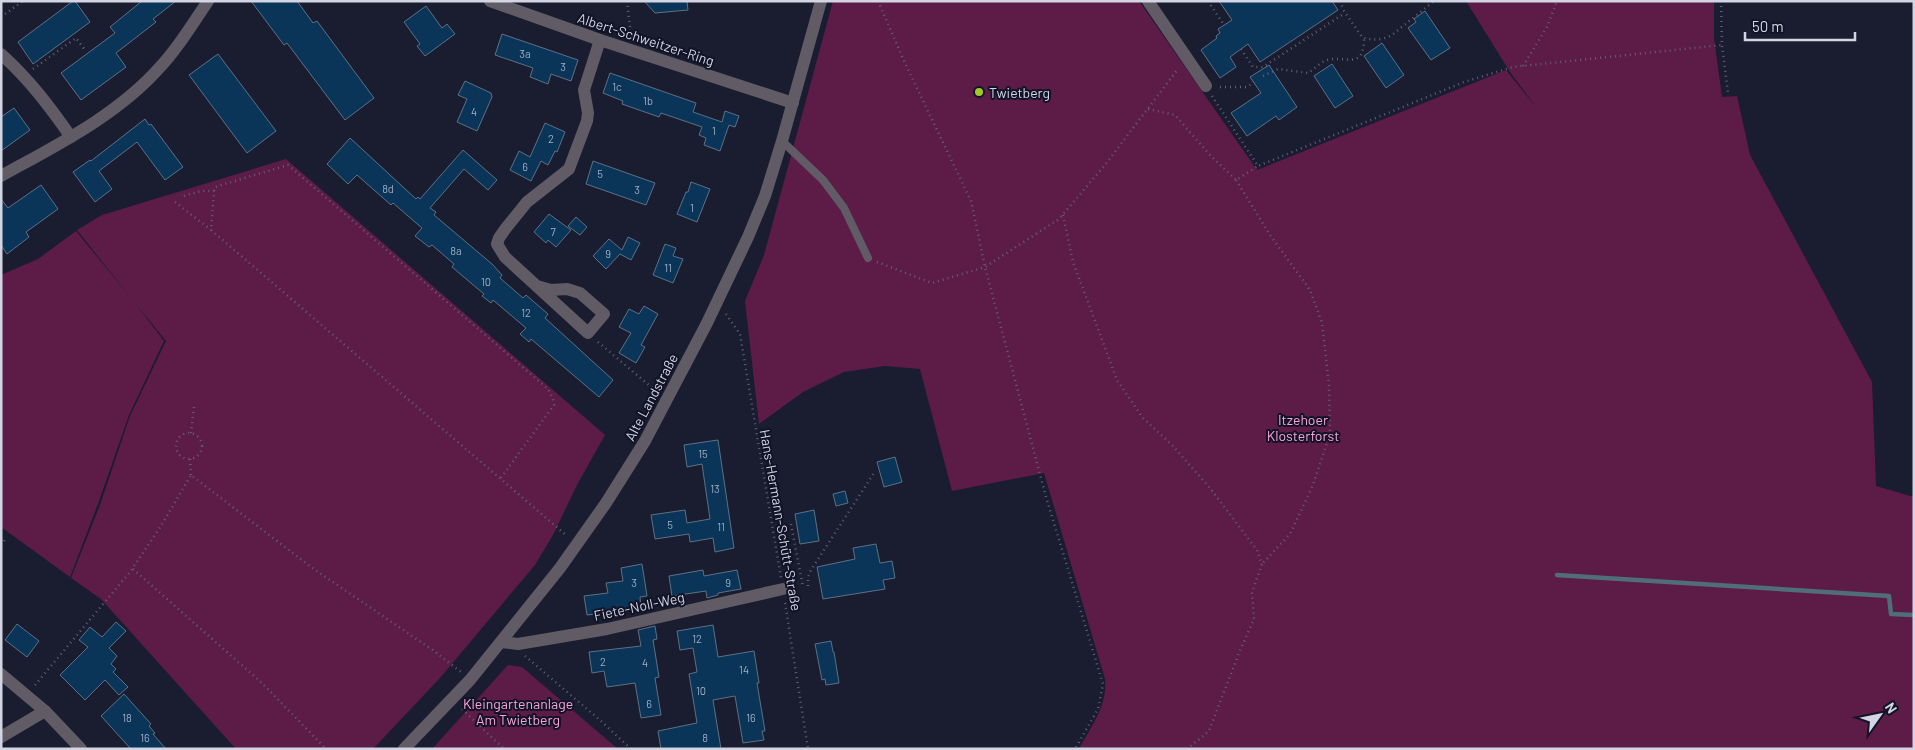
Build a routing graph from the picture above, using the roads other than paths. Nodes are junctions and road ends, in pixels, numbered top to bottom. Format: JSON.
{"nodes":[{"id":1,"x":208,"y":1,"type":"edge"},
{"id":2,"x":490,"y":1,"type":"edge"},
{"id":3,"x":821,"y":1,"type":"edge"},
{"id":4,"x":1148,"y":1,"type":"edge"},
{"id":5,"x":600,"y":40,"type":"junction"},
{"id":6,"x":1,"y":54,"type":"edge"},
{"id":7,"x":1206,"y":86,"type":"road end"},
{"id":8,"x":793,"y":103,"type":"junction"},
{"id":9,"x":71,"y":137,"type":"junction"},
{"id":10,"x":782,"y":142,"type":"junction"},
{"id":11,"x":1,"y":176,"type":"edge"},
{"id":12,"x":868,"y":258,"type":"road end"},
{"id":13,"x":537,"y":286,"type":"junction"},
{"id":14,"x":783,"y":589,"type":"road end"},
{"id":15,"x":505,"y":642,"type":"junction"},
{"id":16,"x":1,"y":674,"type":"edge"},
{"id":17,"x":45,"y":711,"type":"junction"},
{"id":18,"x":1,"y":737,"type":"edge"},
{"id":19,"x":81,"y":749,"type":"edge"},
{"id":20,"x":404,"y":749,"type":"edge"}],
"edges":[{"from":1,"to":9,"type":"street"},
{"from":2,"to":5,"type":"street","name":"Albert-Schweitzer-Ring"},
{"from":3,"to":8,"type":"street","name":"Alte Landstraße"},
{"from":4,"to":7,"type":"street"},
{"from":5,"to":8,"type":"street","name":"Albert-Schweitzer-Ring"},
{"from":5,"to":13,"type":"street"},
{"from":6,"to":9,"type":"street"},
{"from":8,"to":10,"type":"street","name":"Alte Landstraße"},
{"from":9,"to":11,"type":"street"},
{"from":10,"to":12,"type":"lane"},
{"from":10,"to":15,"type":"street","name":"Alte Landstraße"},
{"from":13,"to":13,"type":"street"},
{"from":14,"to":15,"type":"street","name":"Fiete-Noll-Weg"},
{"from":15,"to":20,"type":"street","name":"Alte Landstraße"},
{"from":16,"to":17,"type":"street"},
{"from":17,"to":18,"type":"street"},
{"from":17,"to":19,"type":"street"}]}
